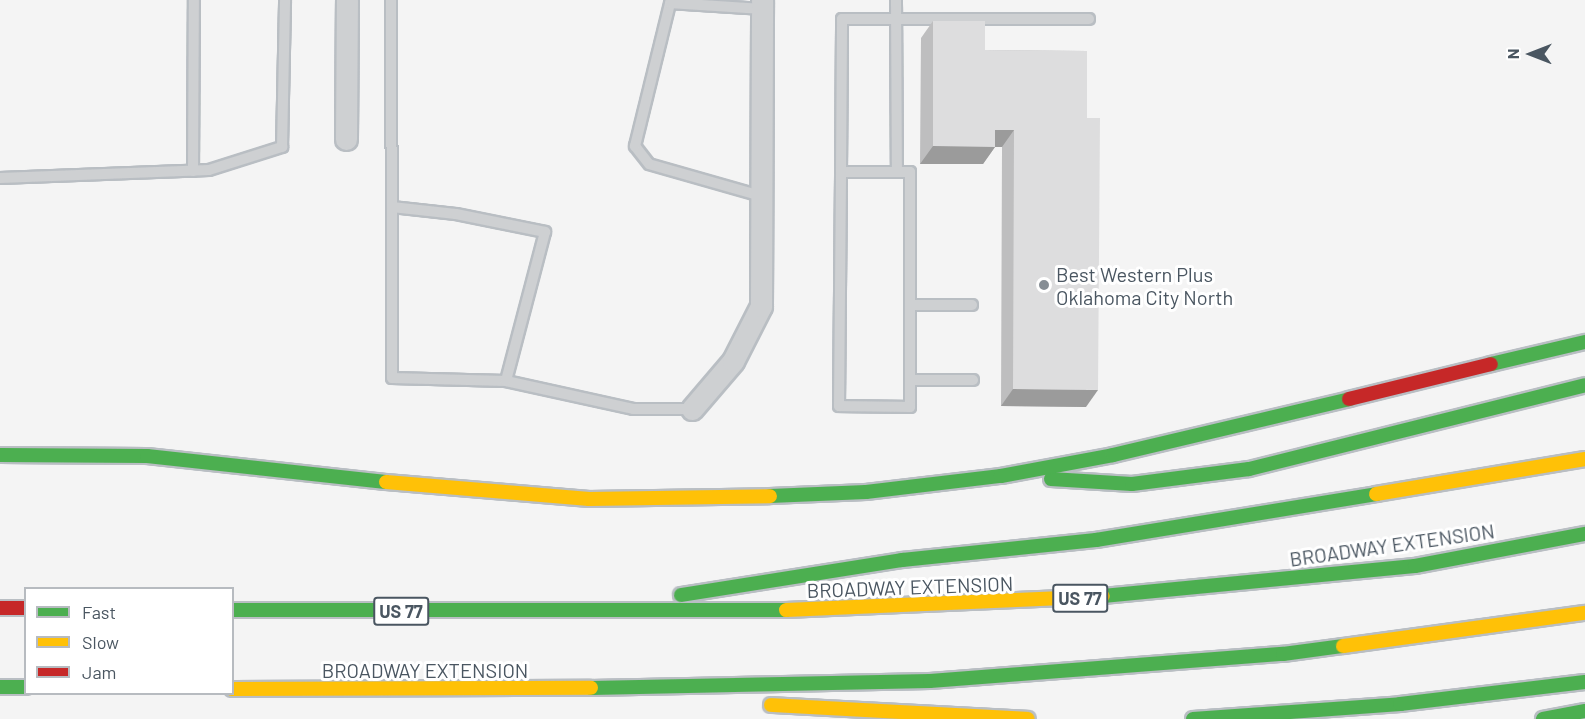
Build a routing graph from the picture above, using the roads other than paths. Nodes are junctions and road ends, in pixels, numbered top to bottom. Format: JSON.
{"nodes":[{"id":1,"x":194,"y":0,"type":"edge"},
{"id":2,"x":285,"y":0,"type":"edge"},
{"id":3,"x":347,"y":0,"type":"edge"},
{"id":4,"x":391,"y":0,"type":"edge"},
{"id":5,"x":896,"y":0,"type":"edge"},
{"id":6,"x":762,"y":5,"type":"edge"},
{"id":7,"x":896,"y":19,"type":"junction"},
{"id":8,"x":1089,"y":19,"type":"dead end"},
{"id":9,"x":346,"y":139,"type":"dead end"},
{"id":10,"x":193,"y":171,"type":"junction"},
{"id":11,"x":841,"y":172,"type":"junction"},
{"id":12,"x":897,"y":172,"type":"junction"},
{"id":13,"x":0,"y":178,"type":"edge"},
{"id":14,"x":761,"y":196,"type":"junction"},
{"id":15,"x":392,"y":207,"type":"junction"},
{"id":16,"x":910,"y":305,"type":"junction"},
{"id":17,"x":972,"y":305,"type":"dead end"},
{"id":18,"x":1585,"y":342,"type":"edge"},
{"id":19,"x":910,"y":380,"type":"junction"},
{"id":20,"x":973,"y":380,"type":"dead end"},
{"id":21,"x":506,"y":381,"type":"junction"},
{"id":22,"x":1585,"y":385,"type":"edge"},
{"id":23,"x":692,"y":409,"type":"joint"},
{"id":24,"x":0,"y":455,"type":"edge"},
{"id":25,"x":1585,"y":459,"type":"edge"},
{"id":26,"x":1001,"y":476,"type":"junction"},
{"id":27,"x":1585,"y":534,"type":"edge"},
{"id":28,"x":0,"y":608,"type":"edge"},
{"id":29,"x":24,"y":608,"type":"edge"},
{"id":30,"x":234,"y":610,"type":"edge"},
{"id":31,"x":570,"y":612,"type":"junction"},
{"id":32,"x":1585,"y":612,"type":"edge"},
{"id":33,"x":1585,"y":682,"type":"edge"},
{"id":34,"x":0,"y":687,"type":"edge"},
{"id":35,"x":24,"y":687,"type":"edge"},
{"id":36,"x":234,"y":689,"type":"edge"},
{"id":37,"x":502,"y":690,"type":"junction"},
{"id":38,"x":693,"y":701,"type":"dead end"},
{"id":39,"x":753,"y":704,"type":"dead end"},
{"id":40,"x":1585,"y":711,"type":"edge"},
{"id":41,"x":1028,"y":719,"type":"edge"},
{"id":42,"x":1193,"y":719,"type":"edge"},
{"id":43,"x":1543,"y":719,"type":"edge"}],
"edges":[{"from":1,"to":10,"type":"lane"},
{"from":2,"to":10,"type":"lane"},
{"from":3,"to":9,"type":"street"},
{"from":4,"to":15,"type":"lane"},
{"from":5,"to":7,"type":"lane"},
{"from":6,"to":14,"type":"street"},
{"from":6,"to":14,"type":"lane"},
{"from":7,"to":8,"type":"lane"},
{"from":7,"to":11,"type":"lane"},
{"from":7,"to":12,"type":"lane"},
{"from":10,"to":13,"type":"lane"},
{"from":11,"to":12,"type":"lane"},
{"from":11,"to":19,"type":"lane"},
{"from":12,"to":16,"type":"lane"},
{"from":14,"to":23,"type":"street"},
{"from":15,"to":21,"type":"lane"},
{"from":15,"to":21,"type":"lane"},
{"from":16,"to":17,"type":"lane"},
{"from":16,"to":19,"type":"lane"},
{"from":18,"to":26,"type":"highway"},
{"from":19,"to":20,"type":"lane"},
{"from":21,"to":23,"type":"lane"},
{"from":22,"to":26,"type":"highway"},
{"from":24,"to":26,"type":"highway"},
{"from":25,"to":31,"type":"highway"},
{"from":27,"to":31,"type":"highway","name":"BROADWAY EXTENSION","number":"US 77"},
{"from":28,"to":29,"type":"highway"},
{"from":30,"to":31,"type":"highway","name":"BROADWAY EXTENSION","number":"US 77"},
{"from":32,"to":37,"type":"highway","name":"BROADWAY EXTENSION"},
{"from":33,"to":42,"type":"highway"},
{"from":34,"to":35,"type":"highway"},
{"from":36,"to":37,"type":"highway","name":"BROADWAY EXTENSION"},
{"from":37,"to":38,"type":"highway"},
{"from":39,"to":41,"type":"highway"},
{"from":40,"to":43,"type":"highway"}]}
